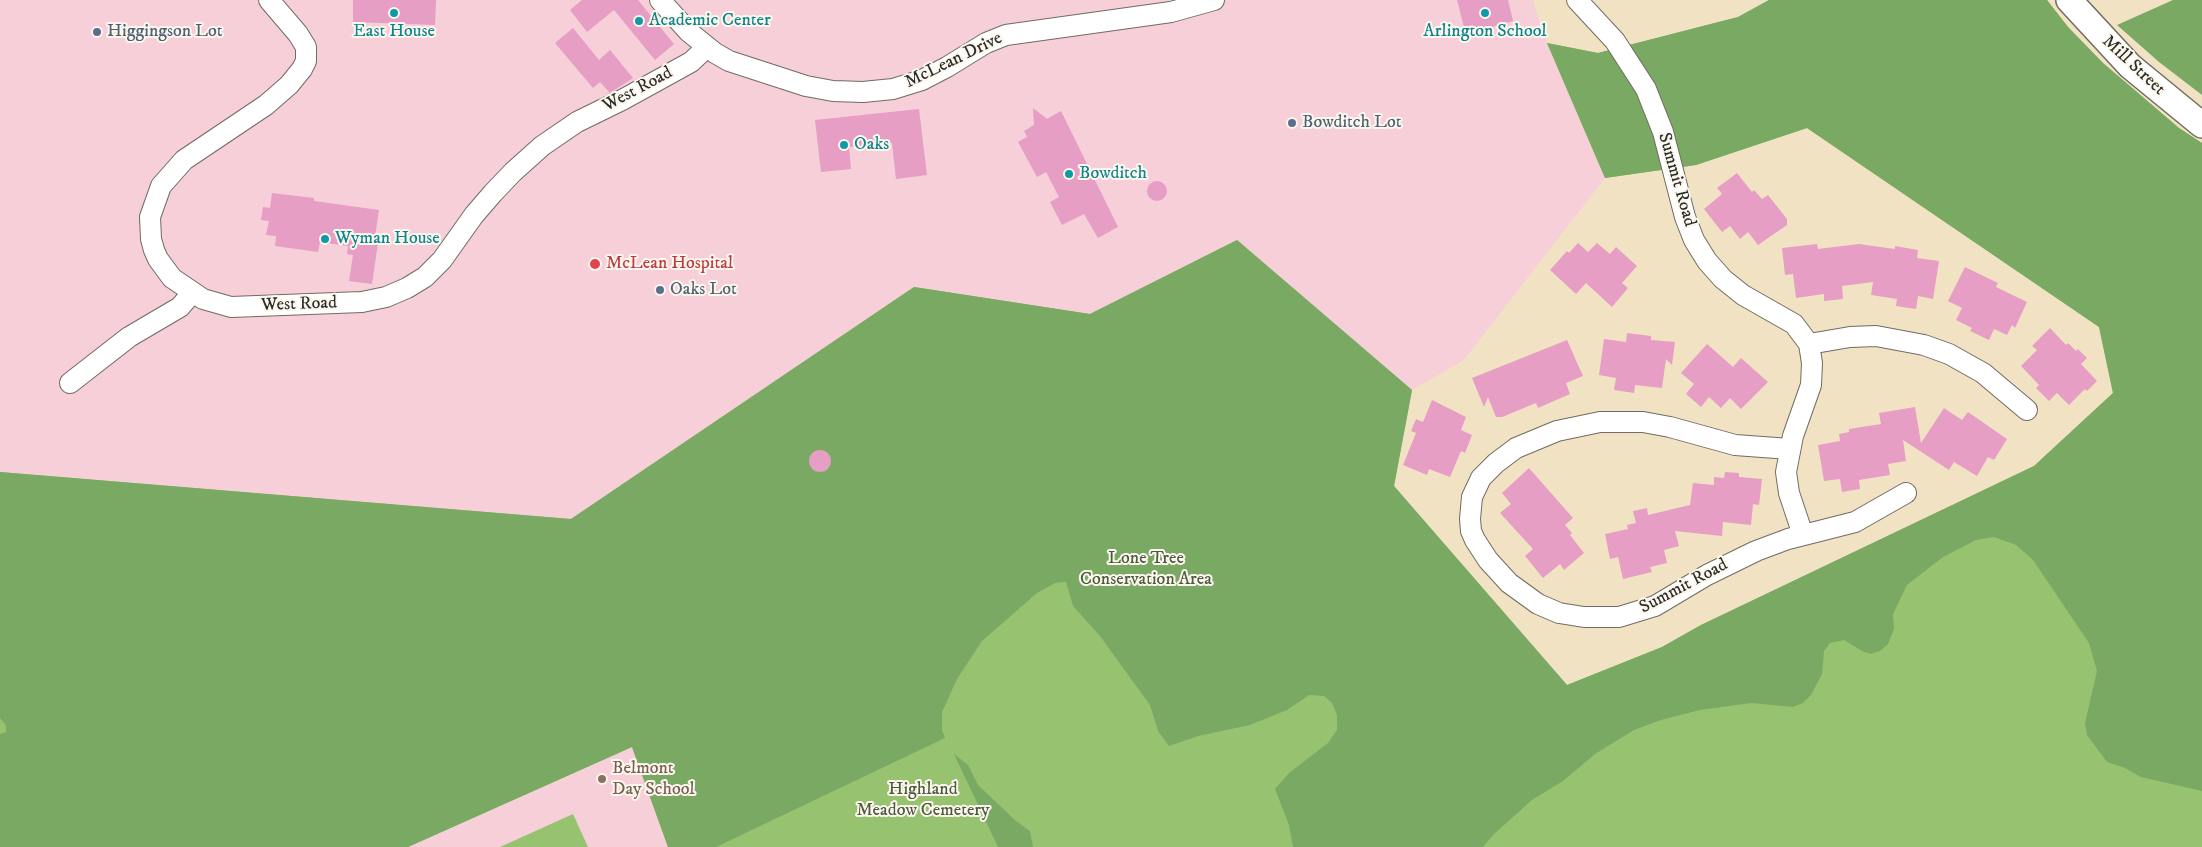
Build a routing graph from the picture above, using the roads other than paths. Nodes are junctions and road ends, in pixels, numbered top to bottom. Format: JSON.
{"nodes":[{"id":1,"x":269,"y":0,"type":"edge"},
{"id":2,"x":660,"y":0,"type":"edge"},
{"id":3,"x":1214,"y":0,"type":"edge"},
{"id":4,"x":1577,"y":0,"type":"edge"},
{"id":5,"x":2069,"y":0,"type":"edge"},
{"id":6,"x":707,"y":47,"type":"junction"},
{"id":7,"x":2202,"y":125,"type":"edge"},
{"id":8,"x":192,"y":293,"type":"junction"},
{"id":9,"x":1809,"y":344,"type":"junction"},
{"id":10,"x":70,"y":383,"type":"dead end"},
{"id":11,"x":2027,"y":410,"type":"dead end"},
{"id":12,"x":1790,"y":449,"type":"junction"},
{"id":13,"x":1906,"y":493,"type":"dead end"},
{"id":14,"x":1803,"y":535,"type":"junction"}],
"edges":[{"from":1,"to":8,"type":"street","name":"West Road"},
{"from":2,"to":6,"type":"street","name":"McLean Drive"},
{"from":3,"to":6,"type":"street","name":"McLean Drive"},
{"from":4,"to":9,"type":"street","name":"Summit Road"},
{"from":5,"to":7,"type":"main road","name":"Mill Street"},
{"from":6,"to":8,"type":"street","name":"West Road"},
{"from":8,"to":10,"type":"street"},
{"from":9,"to":11,"type":"street"},
{"from":9,"to":12,"type":"street"},
{"from":12,"to":14,"type":"street"},
{"from":12,"to":14,"type":"street","name":"Summit Road"},
{"from":13,"to":14,"type":"street","name":"Summit Road"}]}
